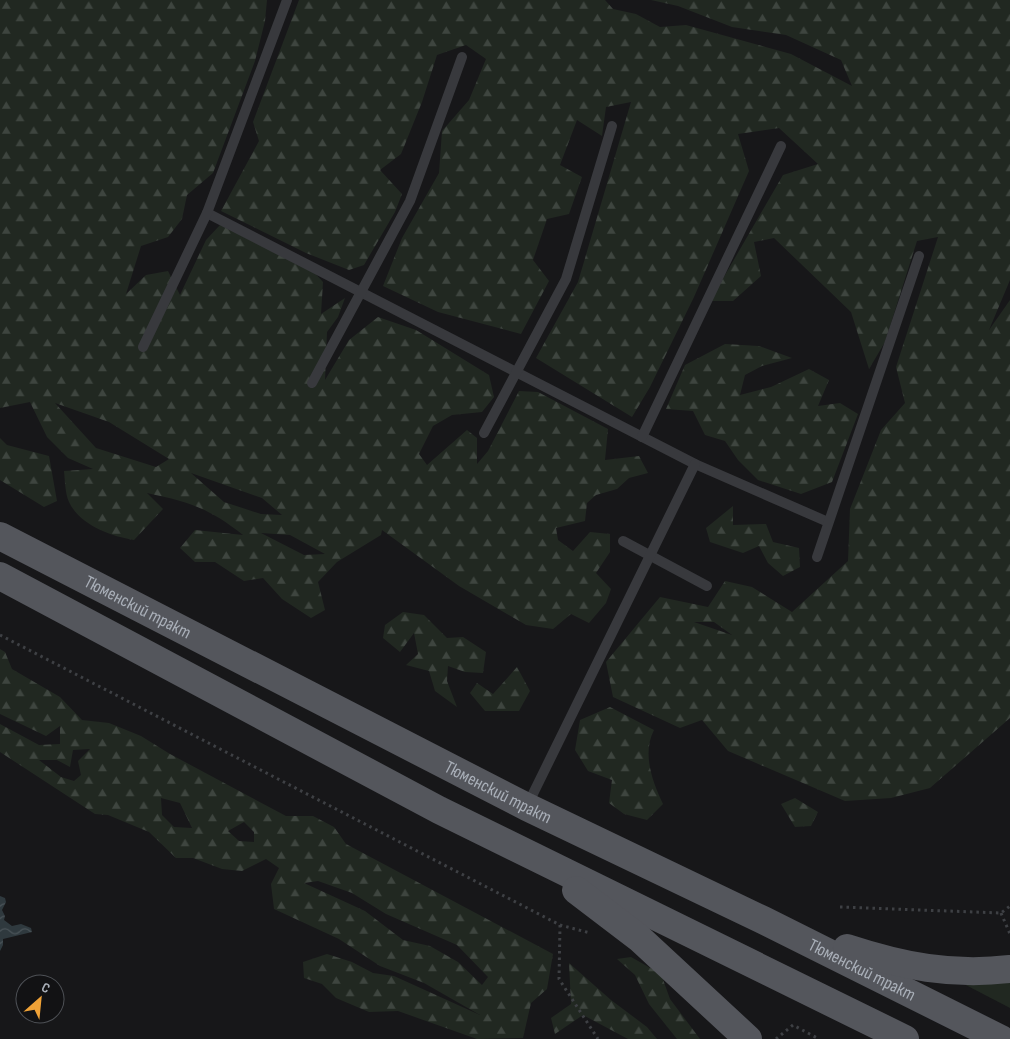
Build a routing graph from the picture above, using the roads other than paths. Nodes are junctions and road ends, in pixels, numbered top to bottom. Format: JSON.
{"nodes":[{"id":1,"x":287,"y":0,"type":"edge"},
{"id":2,"x":462,"y":57,"type":"dead end"},
{"id":3,"x":612,"y":126,"type":"dead end"},
{"id":4,"x":781,"y":146,"type":"dead end"},
{"id":5,"x":207,"y":214,"type":"junction"},
{"id":6,"x":919,"y":256,"type":"dead end"},
{"id":7,"x":361,"y":293,"type":"junction"},
{"id":8,"x":143,"y":347,"type":"dead end"},
{"id":9,"x":515,"y":372,"type":"junction"},
{"id":10,"x":312,"y":383,"type":"dead end"},
{"id":11,"x":484,"y":433,"type":"dead end"},
{"id":12,"x":642,"y":437,"type":"junction"},
{"id":13,"x":695,"y":464,"type":"junction"},
{"id":14,"x":828,"y":522,"type":"junction"},
{"id":15,"x":0,"y":536,"type":"edge"},
{"id":16,"x":623,"y":541,"type":"dead end"},
{"id":17,"x":650,"y":556,"type":"junction"},
{"id":18,"x":816,"y":557,"type":"dead end"},
{"id":19,"x":0,"y":576,"type":"edge"},
{"id":20,"x":707,"y":586,"type":"dead end"},
{"id":21,"x":527,"y":807,"type":"junction"},
{"id":22,"x":439,"y":810,"type":"junction"},
{"id":23,"x":763,"y":920,"type":"junction"},
{"id":24,"x":1010,"y":969,"type":"edge"},
{"id":25,"x":748,"y":1039,"type":"edge"},
{"id":26,"x":905,"y":1039,"type":"edge"},
{"id":27,"x":1001,"y":1039,"type":"edge"}],
"edges":[{"from":1,"to":5,"type":"lane"},
{"from":2,"to":7,"type":"lane"},
{"from":3,"to":9,"type":"lane"},
{"from":4,"to":12,"type":"lane"},
{"from":5,"to":7,"type":"lane"},
{"from":5,"to":8,"type":"lane"},
{"from":6,"to":14,"type":"lane"},
{"from":7,"to":9,"type":"lane"},
{"from":7,"to":10,"type":"lane"},
{"from":9,"to":11,"type":"lane"},
{"from":9,"to":12,"type":"lane"},
{"from":12,"to":13,"type":"lane"},
{"from":13,"to":14,"type":"lane"},
{"from":13,"to":17,"type":"lane"},
{"from":14,"to":18,"type":"lane"},
{"from":15,"to":21,"type":"main road","name":"Тюменский тракт"},
{"from":16,"to":17,"type":"lane"},
{"from":17,"to":20,"type":"lane"},
{"from":17,"to":21,"type":"lane"},
{"from":19,"to":22,"type":"main road","name":"Тюменский тракт"},
{"from":21,"to":23,"type":"main road","name":"Тюменский тракт"},
{"from":22,"to":25,"type":"main road"},
{"from":22,"to":26,"type":"main road","name":"Тюменский тракт"},
{"from":23,"to":24,"type":"main road"},
{"from":23,"to":27,"type":"main road","name":"Тюменский тракт"}]}
